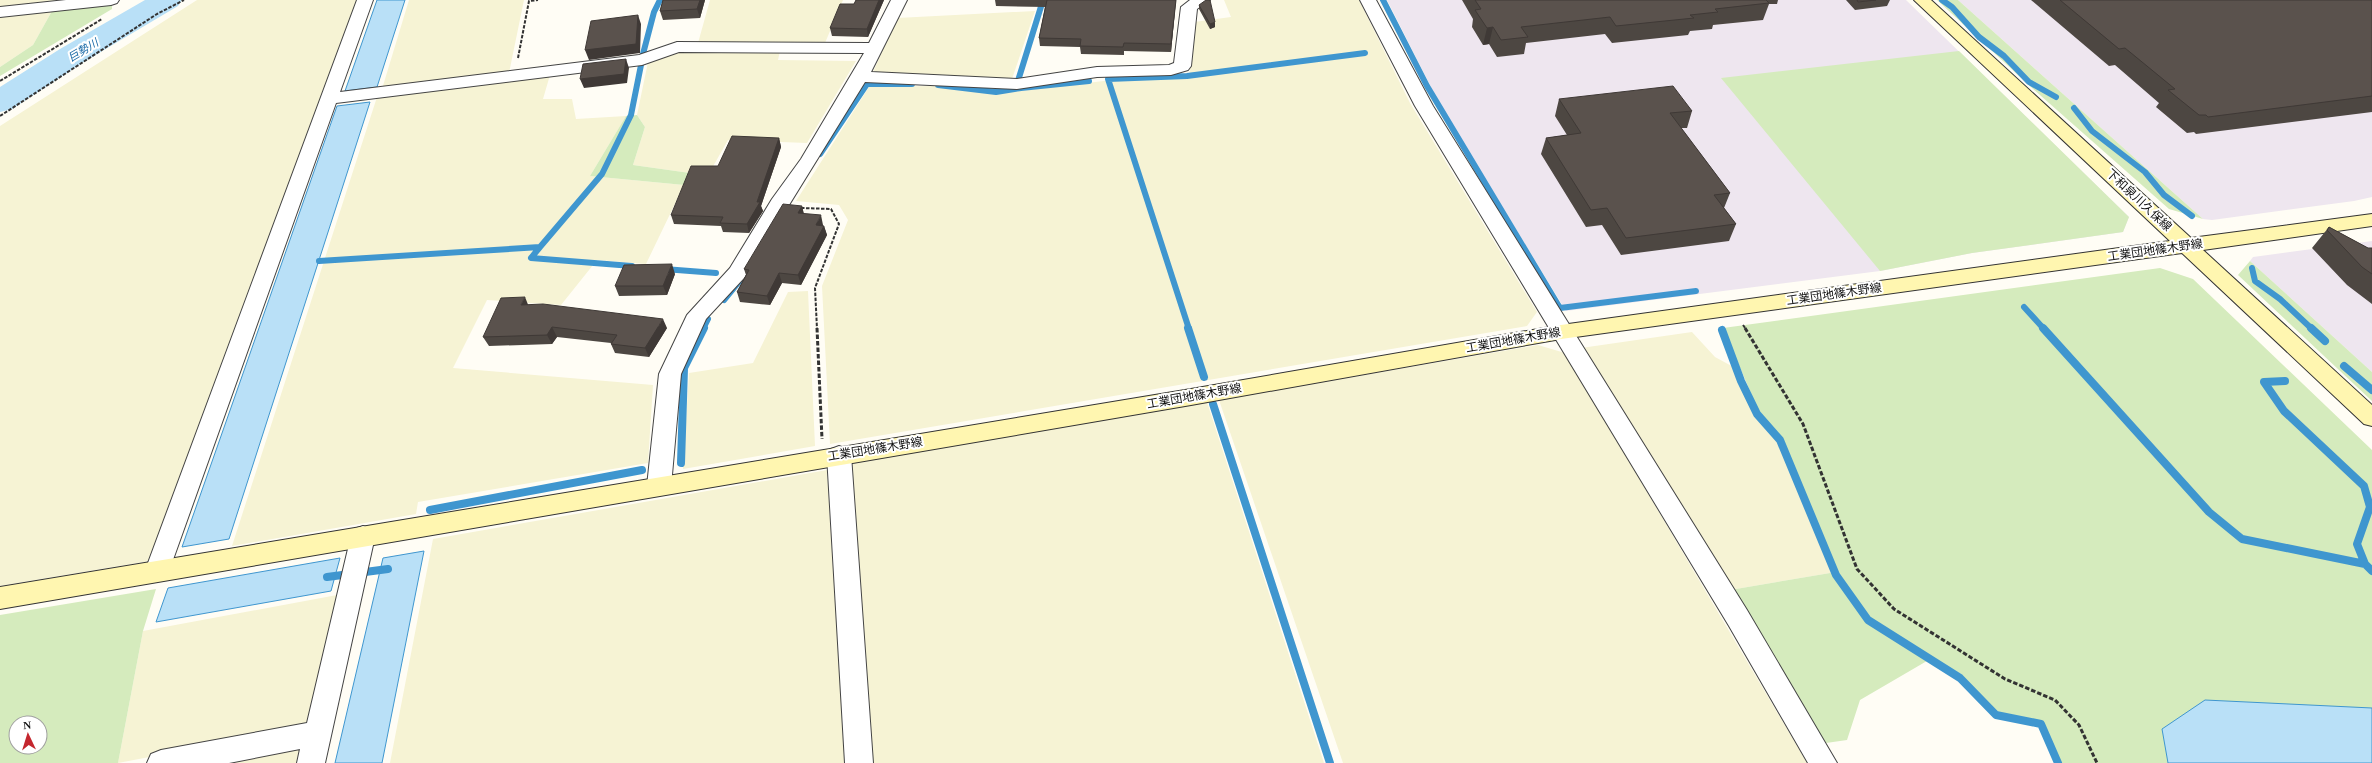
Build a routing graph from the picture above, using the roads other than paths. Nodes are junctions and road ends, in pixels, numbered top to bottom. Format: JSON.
{"nodes":[{"id":1,"x":111,"y":0,"type":"edge"},
{"id":2,"x":365,"y":0,"type":"edge"},
{"id":3,"x":899,"y":0,"type":"edge"},
{"id":4,"x":1202,"y":0,"type":"edge"},
{"id":5,"x":1368,"y":0,"type":"edge"},
{"id":6,"x":1922,"y":0,"type":"edge"},
{"id":7,"x":0,"y":12,"type":"edge"},
{"id":8,"x":874,"y":48,"type":"junction"},
{"id":9,"x":860,"y":77,"type":"junction"},
{"id":10,"x":329,"y":99,"type":"junction"},
{"id":11,"x":2372,"y":220,"type":"edge"},
{"id":12,"x":2187,"y":245,"type":"junction"},
{"id":13,"x":1561,"y":332,"type":"junction"},
{"id":14,"x":2372,"y":418,"type":"edge"},
{"id":15,"x":831,"y":456,"type":"junction"},
{"id":16,"x":659,"y":486,"type":"junction"},
{"id":17,"x":363,"y":536,"type":"junction"},
{"id":18,"x":157,"y":571,"type":"junction"},
{"id":19,"x":0,"y":598,"type":"edge"},
{"id":20,"x":318,"y":733,"type":"junction"},
{"id":21,"x":162,"y":763,"type":"edge"},
{"id":22,"x":311,"y":763,"type":"edge"},
{"id":23,"x":859,"y":763,"type":"edge"},
{"id":24,"x":1823,"y":763,"type":"edge"}],
"edges":[{"from":1,"to":7,"type":"street"},
{"from":2,"to":10,"type":"street"},
{"from":3,"to":8,"type":"street"},
{"from":4,"to":9,"type":"street"},
{"from":5,"to":13,"type":"street"},
{"from":6,"to":12,"type":"street","name":"下和泉川久保線"},
{"from":8,"to":9,"type":"street"},
{"from":8,"to":10,"type":"street"},
{"from":9,"to":16,"type":"street"},
{"from":10,"to":18,"type":"street"},
{"from":11,"to":12,"type":"street","name":"工業団地篠木野線"},
{"from":12,"to":13,"type":"street","name":"工業団地篠木野線"},
{"from":12,"to":14,"type":"street","name":"下和泉川久保線"},
{"from":13,"to":15,"type":"street","name":"工業団地篠木野線"},
{"from":13,"to":24,"type":"street"},
{"from":15,"to":16,"type":"street","name":"工業団地篠木野線"},
{"from":15,"to":23,"type":"street"},
{"from":16,"to":17,"type":"street","name":"工業団地篠木野線"},
{"from":17,"to":18,"type":"street","name":"工業団地篠木野線"},
{"from":17,"to":20,"type":"street"},
{"from":18,"to":19,"type":"street","name":"工業団地篠木野線"},
{"from":20,"to":21,"type":"street"},
{"from":20,"to":22,"type":"street"}]}
